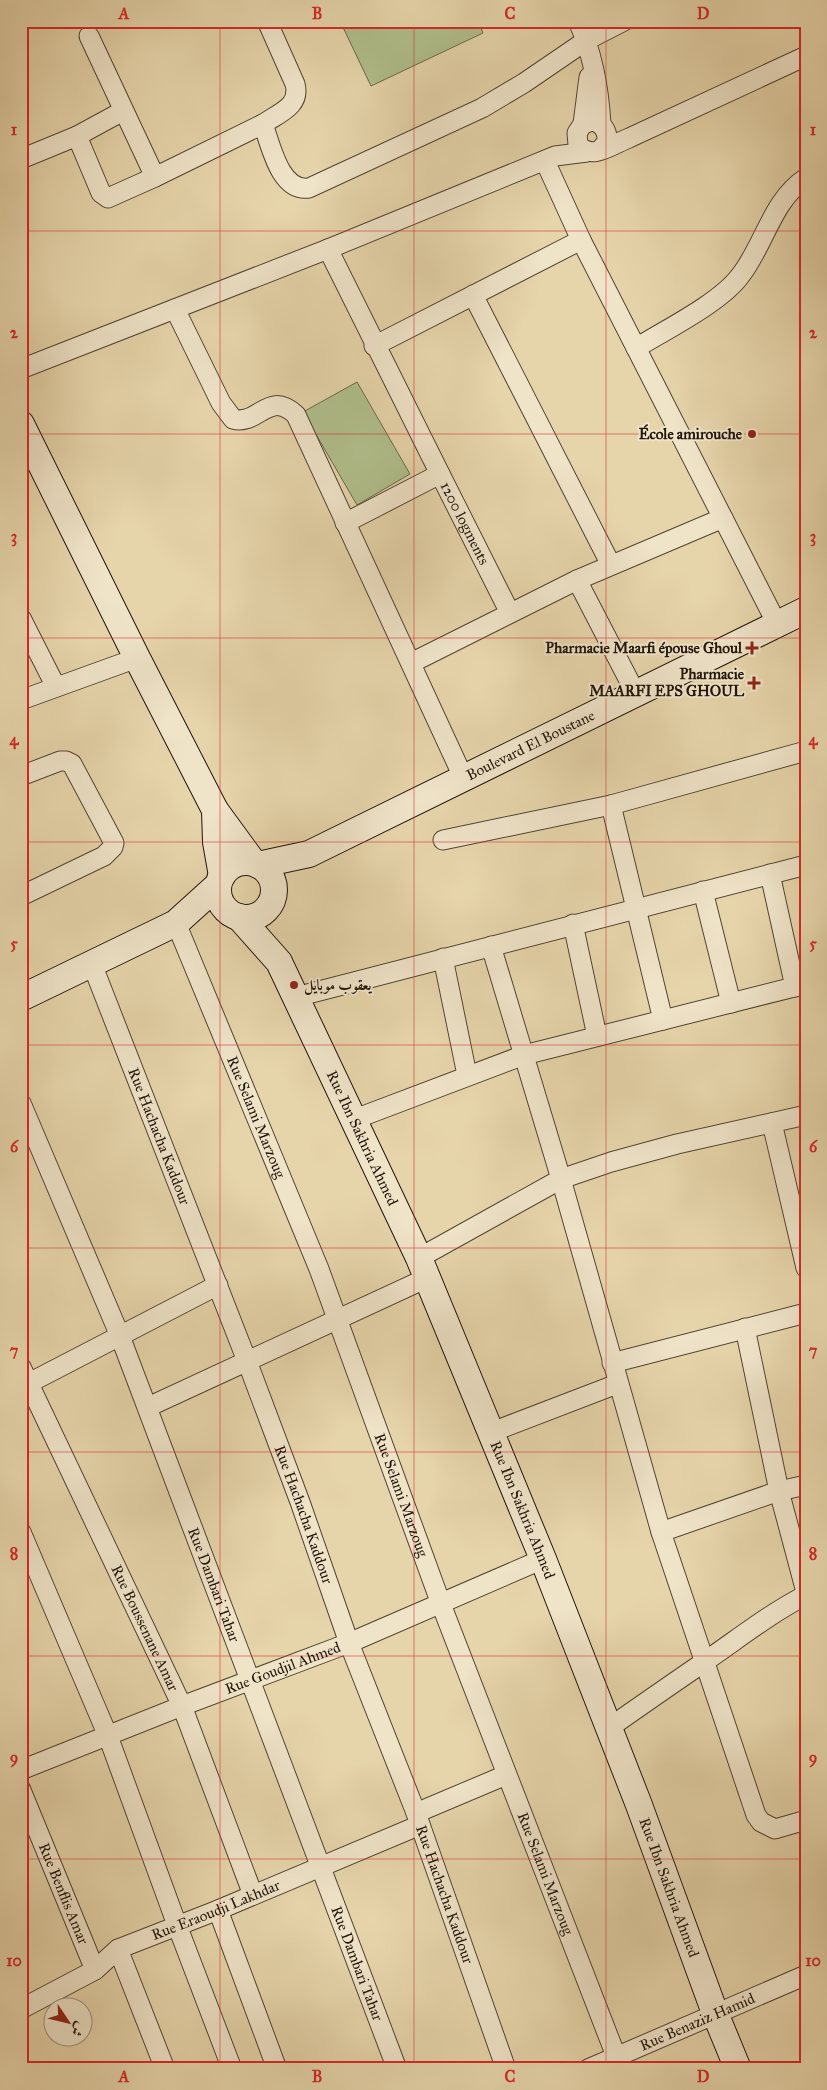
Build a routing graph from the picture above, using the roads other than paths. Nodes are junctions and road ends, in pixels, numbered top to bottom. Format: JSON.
{"nodes":[{"id":1,"x":267,"y":21,"type":"edge"},
{"id":2,"x":578,"y":21,"type":"edge"},
{"id":3,"x":624,"y":21,"type":"edge"},
{"id":4,"x":89,"y":36,"type":"dead end"},
{"id":5,"x":589,"y":47,"type":"junction"},
{"id":6,"x":806,"y":56,"type":"edge"},
{"id":7,"x":123,"y":111,"type":"junction"},
{"id":8,"x":263,"y":124,"type":"junction"},
{"id":9,"x":591,"y":127,"type":"junction"},
{"id":10,"x":77,"y":136,"type":"junction"},
{"id":11,"x":629,"y":138,"type":"junction"},
{"id":12,"x":594,"y":151,"type":"junction"},
{"id":13,"x":550,"y":158,"type":"junction"},
{"id":14,"x":21,"y":159,"type":"edge"},
{"id":15,"x":156,"y":177,"type":"junction"},
{"id":16,"x":806,"y":178,"type":"edge"},
{"id":17,"x":581,"y":240,"type":"junction"},
{"id":18,"x":328,"y":249,"type":"junction"},
{"id":19,"x":473,"y":295,"type":"junction"},
{"id":20,"x":175,"y":309,"type":"junction"},
{"id":21,"x":374,"y":346,"type":"junction"},
{"id":22,"x":636,"y":348,"type":"junction"},
{"id":23,"x":21,"y":369,"type":"edge"},
{"id":24,"x":21,"y":424,"type":"edge"},
{"id":25,"x":440,"y":474,"type":"junction"},
{"id":26,"x":723,"y":518,"type":"junction"},
{"id":27,"x":345,"y":523,"type":"junction"},
{"id":28,"x":611,"y":565,"type":"junction"},
{"id":29,"x":577,"y":580,"type":"junction"},
{"id":30,"x":806,"y":610,"type":"edge"},
{"id":31,"x":510,"y":613,"type":"junction"},
{"id":32,"x":21,"y":618,"type":"edge"},
{"id":33,"x":777,"y":624,"type":"junction"},
{"id":34,"x":137,"y":658,"type":"junction"},
{"id":35,"x":411,"y":663,"type":"junction"},
{"id":36,"x":56,"y":687,"type":"junction"},
{"id":37,"x":636,"y":694,"type":"junction"},
{"id":38,"x":21,"y":700,"type":"edge"},
{"id":39,"x":806,"y":751,"type":"edge"},
{"id":40,"x":21,"y":776,"type":"edge"},
{"id":41,"x":464,"y":779,"type":"junction"},
{"id":42,"x":611,"y":805,"type":"junction"},
{"id":43,"x":215,"y":810,"type":"junction"},
{"id":44,"x":444,"y":840,"type":"dead end"},
{"id":45,"x":309,"y":854,"type":"junction"},
{"id":46,"x":256,"y":863,"type":"junction"},
{"id":47,"x":806,"y":865,"type":"edge"},
{"id":48,"x":770,"y":874,"type":"junction"},
{"id":49,"x":220,"y":880,"type":"junction"},
{"id":50,"x":703,"y":891,"type":"junction"},
{"id":51,"x":21,"y":896,"type":"edge"},
{"id":52,"x":272,"y":900,"type":"junction"},
{"id":53,"x":635,"y":908,"type":"junction"},
{"id":54,"x":234,"y":915,"type":"junction"},
{"id":55,"x":178,"y":922,"type":"junction"},
{"id":56,"x":573,"y":924,"type":"junction"},
{"id":57,"x":491,"y":946,"type":"junction"},
{"id":58,"x":443,"y":958,"type":"junction"},
{"id":59,"x":279,"y":962,"type":"junction"},
{"id":60,"x":92,"y":964,"type":"junction"},
{"id":61,"x":800,"y":986,"type":"edge"},
{"id":62,"x":296,"y":997,"type":"junction"},
{"id":63,"x":21,"y":998,"type":"edge"},
{"id":64,"x":731,"y":1002,"type":"junction"},
{"id":65,"x":664,"y":1020,"type":"junction"},
{"id":66,"x":597,"y":1036,"type":"junction"},
{"id":67,"x":524,"y":1055,"type":"junction"},
{"id":68,"x":467,"y":1075,"type":"junction"},
{"id":69,"x":21,"y":1103,"type":"edge"},
{"id":70,"x":806,"y":1115,"type":"edge"},
{"id":71,"x":355,"y":1119,"type":"junction"},
{"id":72,"x":772,"y":1123,"type":"junction"},
{"id":73,"x":561,"y":1180,"type":"junction"},
{"id":74,"x":423,"y":1268,"type":"junction"},
{"id":75,"x":806,"y":1268,"type":"edge"},
{"id":76,"x":218,"y":1285,"type":"junction"},
{"id":77,"x":806,"y":1313,"type":"edge"},
{"id":78,"x":336,"y":1319,"type":"junction"},
{"id":79,"x":745,"y":1328,"type":"junction"},
{"id":80,"x":120,"y":1336,"type":"junction"},
{"id":81,"x":247,"y":1361,"type":"junction"},
{"id":82,"x":612,"y":1363,"type":"junction"},
{"id":83,"x":25,"y":1375,"type":"edge"},
{"id":84,"x":618,"y":1384,"type":"junction"},
{"id":85,"x":148,"y":1407,"type":"junction"},
{"id":86,"x":492,"y":1432,"type":"junction"},
{"id":87,"x":806,"y":1485,"type":"edge"},
{"id":88,"x":779,"y":1491,"type":"junction"},
{"id":89,"x":21,"y":1532,"type":"edge"},
{"id":90,"x":660,"y":1532,"type":"junction"},
{"id":91,"x":543,"y":1559,"type":"junction"},
{"id":92,"x":806,"y":1593,"type":"edge"},
{"id":93,"x":441,"y":1604,"type":"junction"},
{"id":94,"x":349,"y":1643,"type":"junction"},
{"id":95,"x":706,"y":1661,"type":"junction"},
{"id":96,"x":250,"y":1679,"type":"junction"},
{"id":97,"x":182,"y":1706,"type":"junction"},
{"id":98,"x":609,"y":1728,"type":"junction"},
{"id":99,"x":108,"y":1736,"type":"junction"},
{"id":100,"x":21,"y":1770,"type":"edge"},
{"id":101,"x":506,"y":1775,"type":"junction"},
{"id":102,"x":21,"y":1790,"type":"edge"},
{"id":103,"x":418,"y":1819,"type":"junction"},
{"id":104,"x":806,"y":1820,"type":"edge"},
{"id":105,"x":321,"y":1866,"type":"junction"},
{"id":106,"x":253,"y":1895,"type":"junction"},
{"id":107,"x":218,"y":1910,"type":"junction"},
{"id":108,"x":177,"y":1925,"type":"junction"},
{"id":109,"x":118,"y":1949,"type":"junction"},
{"id":110,"x":95,"y":1970,"type":"junction"},
{"id":111,"x":806,"y":1975,"type":"edge"},
{"id":112,"x":21,"y":2010,"type":"edge"},
{"id":113,"x":715,"y":2013,"type":"junction"},
{"id":114,"x":619,"y":2062,"type":"edge"},
{"id":115,"x":164,"y":2069,"type":"edge"},
{"id":116,"x":232,"y":2069,"type":"edge"},
{"id":117,"x":277,"y":2069,"type":"edge"},
{"id":118,"x":397,"y":2069,"type":"edge"},
{"id":119,"x":506,"y":2069,"type":"edge"},
{"id":120,"x":588,"y":2069,"type":"edge"},
{"id":121,"x":738,"y":2069,"type":"edge"}],
"edges":[{"from":1,"to":8,"type":"street"},
{"from":2,"to":5,"type":"street"},
{"from":3,"to":5,"type":"street"},
{"from":4,"to":7,"type":"street"},
{"from":5,"to":8,"type":"street"},
{"from":5,"to":9,"type":"street"},
{"from":6,"to":11,"type":"street"},
{"from":7,"to":10,"type":"street"},
{"from":7,"to":15,"type":"street"},
{"from":8,"to":15,"type":"street"},
{"from":9,"to":11,"type":"street"},
{"from":9,"to":12,"type":"street"},
{"from":9,"to":12,"type":"street"},
{"from":9,"to":13,"type":"street"},
{"from":10,"to":14,"type":"street"},
{"from":10,"to":15,"type":"street"},
{"from":11,"to":12,"type":"street"},
{"from":12,"to":13,"type":"street"},
{"from":13,"to":17,"type":"street"},
{"from":13,"to":18,"type":"street"},
{"from":16,"to":22,"type":"street"},
{"from":17,"to":19,"type":"street"},
{"from":17,"to":22,"type":"street"},
{"from":18,"to":20,"type":"street"},
{"from":18,"to":21,"type":"street"},
{"from":19,"to":21,"type":"street"},
{"from":19,"to":28,"type":"street"},
{"from":20,"to":23,"type":"street"},
{"from":20,"to":27,"type":"street"},
{"from":21,"to":25,"type":"street"},
{"from":22,"to":26,"type":"street"},
{"from":24,"to":34,"type":"main road"},
{"from":25,"to":27,"type":"street","name":"1200 logments"},
{"from":25,"to":31,"type":"street","name":"1200 logments"},
{"from":26,"to":28,"type":"street"},
{"from":26,"to":33,"type":"street"},
{"from":27,"to":35,"type":"street"},
{"from":28,"to":29,"type":"street"},
{"from":29,"to":31,"type":"street"},
{"from":29,"to":37,"type":"street"},
{"from":30,"to":33,"type":"main road","name":"Boulevard El Boustane"},
{"from":31,"to":35,"type":"street"},
{"from":32,"to":36,"type":"street"},
{"from":33,"to":37,"type":"main road","name":"Boulevard El Boustane"},
{"from":34,"to":36,"type":"street"},
{"from":34,"to":43,"type":"main road"},
{"from":35,"to":41,"type":"street"},
{"from":36,"to":38,"type":"street"},
{"from":37,"to":41,"type":"main road","name":"Boulevard El Boustane"},
{"from":39,"to":42,"type":"street"},
{"from":40,"to":51,"type":"street"},
{"from":41,"to":45,"type":"main road","name":"Boulevard El Boustane"},
{"from":42,"to":44,"type":"street"},
{"from":42,"to":53,"type":"street"},
{"from":43,"to":46,"type":"main road"},
{"from":43,"to":49,"type":"main road"},
{"from":45,"to":46,"type":"main road"},
{"from":45,"to":52,"type":"main road"},
{"from":46,"to":49,"type":"main road"},
{"from":46,"to":52,"type":"main road"},
{"from":47,"to":48,"type":"street"},
{"from":48,"to":50,"type":"street"},
{"from":48,"to":61,"type":"street"},
{"from":49,"to":54,"type":"main road"},
{"from":49,"to":55,"type":"main road"},
{"from":50,"to":53,"type":"street"},
{"from":50,"to":64,"type":"street"},
{"from":52,"to":54,"type":"main road"},
{"from":52,"to":59,"type":"main road"},
{"from":53,"to":56,"type":"street"},
{"from":53,"to":65,"type":"street"},
{"from":54,"to":55,"type":"main road"},
{"from":54,"to":59,"type":"main road"},
{"from":55,"to":60,"type":"main road"},
{"from":55,"to":78,"type":"street","name":"Rue Selami Marzoug"},
{"from":56,"to":57,"type":"street"},
{"from":56,"to":66,"type":"street"},
{"from":57,"to":58,"type":"street"},
{"from":57,"to":67,"type":"street"},
{"from":58,"to":62,"type":"street"},
{"from":58,"to":68,"type":"street"},
{"from":59,"to":62,"type":"main road","name":"Rue Ibn Sakhria Ahmed"},
{"from":60,"to":63,"type":"main road"},
{"from":60,"to":76,"type":"street","name":"Rue Hachacha Kaddour"},
{"from":61,"to":64,"type":"street"},
{"from":62,"to":71,"type":"main road","name":"Rue Ibn Sakhria Ahmed"},
{"from":64,"to":65,"type":"street"},
{"from":65,"to":66,"type":"street"},
{"from":66,"to":67,"type":"street"},
{"from":67,"to":68,"type":"street"},
{"from":67,"to":73,"type":"street"},
{"from":68,"to":71,"type":"street"},
{"from":69,"to":80,"type":"street","name":"Rue Dambari Tahar"},
{"from":70,"to":72,"type":"street"},
{"from":71,"to":74,"type":"main road","name":"Rue Ibn Sakhria Ahmed"},
{"from":72,"to":73,"type":"street"},
{"from":72,"to":75,"type":"street"},
{"from":73,"to":74,"type":"street"},
{"from":73,"to":82,"type":"street"},
{"from":74,"to":78,"type":"street"},
{"from":74,"to":86,"type":"main road","name":"Rue Ibn Sakhria Ahmed"},
{"from":76,"to":80,"type":"street"},
{"from":76,"to":81,"type":"street","name":"Rue Hachacha Kaddour"},
{"from":77,"to":79,"type":"street"},
{"from":78,"to":81,"type":"street"},
{"from":78,"to":93,"type":"street","name":"Rue Selami Marzoug"},
{"from":79,"to":82,"type":"street"},
{"from":79,"to":88,"type":"street"},
{"from":80,"to":83,"type":"street"},
{"from":80,"to":85,"type":"street","name":"Rue Dambari Tahar"},
{"from":81,"to":85,"type":"street"},
{"from":81,"to":94,"type":"street","name":"Rue Hachacha Kaddour"},
{"from":82,"to":84,"type":"street"},
{"from":83,"to":97,"type":"street","name":"Rue Boussenane Amar"},
{"from":84,"to":86,"type":"street"},
{"from":84,"to":90,"type":"street"},
{"from":85,"to":96,"type":"street","name":"Rue Dambari Tahar"},
{"from":86,"to":91,"type":"main road","name":"Rue Ibn Sakhria Ahmed"},
{"from":87,"to":88,"type":"street"},
{"from":88,"to":90,"type":"street"},
{"from":88,"to":92,"type":"street"},
{"from":89,"to":99,"type":"street"},
{"from":90,"to":95,"type":"street"},
{"from":91,"to":93,"type":"street","name":"Rue Goudjil Ahmed"},
{"from":91,"to":98,"type":"main road","name":"Rue Ibn Sakhria Ahmed"},
{"from":92,"to":95,"type":"street"},
{"from":93,"to":94,"type":"street","name":"Rue Goudjil Ahmed"},
{"from":93,"to":101,"type":"street","name":"Rue Selami Marzoug"},
{"from":94,"to":96,"type":"street","name":"Rue Goudjil Ahmed"},
{"from":94,"to":103,"type":"street","name":"Rue Hachacha Kaddour"},
{"from":95,"to":98,"type":"street"},
{"from":95,"to":104,"type":"street"},
{"from":96,"to":97,"type":"street","name":"Rue Goudjil Ahmed"},
{"from":96,"to":105,"type":"street","name":"Rue Dambari Tahar"},
{"from":97,"to":99,"type":"street","name":"Rue Goudjil Ahmed"},
{"from":97,"to":106,"type":"street","name":"Rue Boussenane Amar"},
{"from":98,"to":113,"type":"main road","name":"Rue Ibn Sakhria Ahmed"},
{"from":99,"to":100,"type":"street","name":"Rue Goudjil Ahmed"},
{"from":99,"to":108,"type":"street"},
{"from":101,"to":103,"type":"street","name":"Rue Eraoudji Lakhdar"},
{"from":101,"to":114,"type":"street","name":"Rue Selami Marzoug"},
{"from":102,"to":110,"type":"street","name":"Rue Benflis Amar"},
{"from":103,"to":105,"type":"street","name":"Rue Eraoudji Lakhdar"},
{"from":103,"to":119,"type":"street","name":"Rue Hachacha Kaddour"},
{"from":105,"to":106,"type":"street","name":"Rue Eraoudji Lakhdar"},
{"from":105,"to":118,"type":"street","name":"Rue Dambari Tahar"},
{"from":106,"to":107,"type":"street","name":"Rue Eraoudji Lakhdar"},
{"from":107,"to":108,"type":"street","name":"Rue Eraoudji Lakhdar"},
{"from":107,"to":117,"type":"street"},
{"from":108,"to":109,"type":"street","name":"Rue Eraoudji Lakhdar"},
{"from":108,"to":116,"type":"street"},
{"from":109,"to":110,"type":"street","name":"Rue Eraoudji Lakhdar"},
{"from":109,"to":115,"type":"street"},
{"from":110,"to":112,"type":"street","name":"Rue Eraoudji Lakhdar"},
{"from":111,"to":113,"type":"street","name":"Rue Benaziz Hamid"},
{"from":113,"to":114,"type":"street","name":"Rue Benaziz Hamid"},
{"from":113,"to":121,"type":"main road","name":"Rue Ibn Sakhria Ahmed"},
{"from":114,"to":120,"type":"street","name":"Rue Benaziz Hamid"}]}
